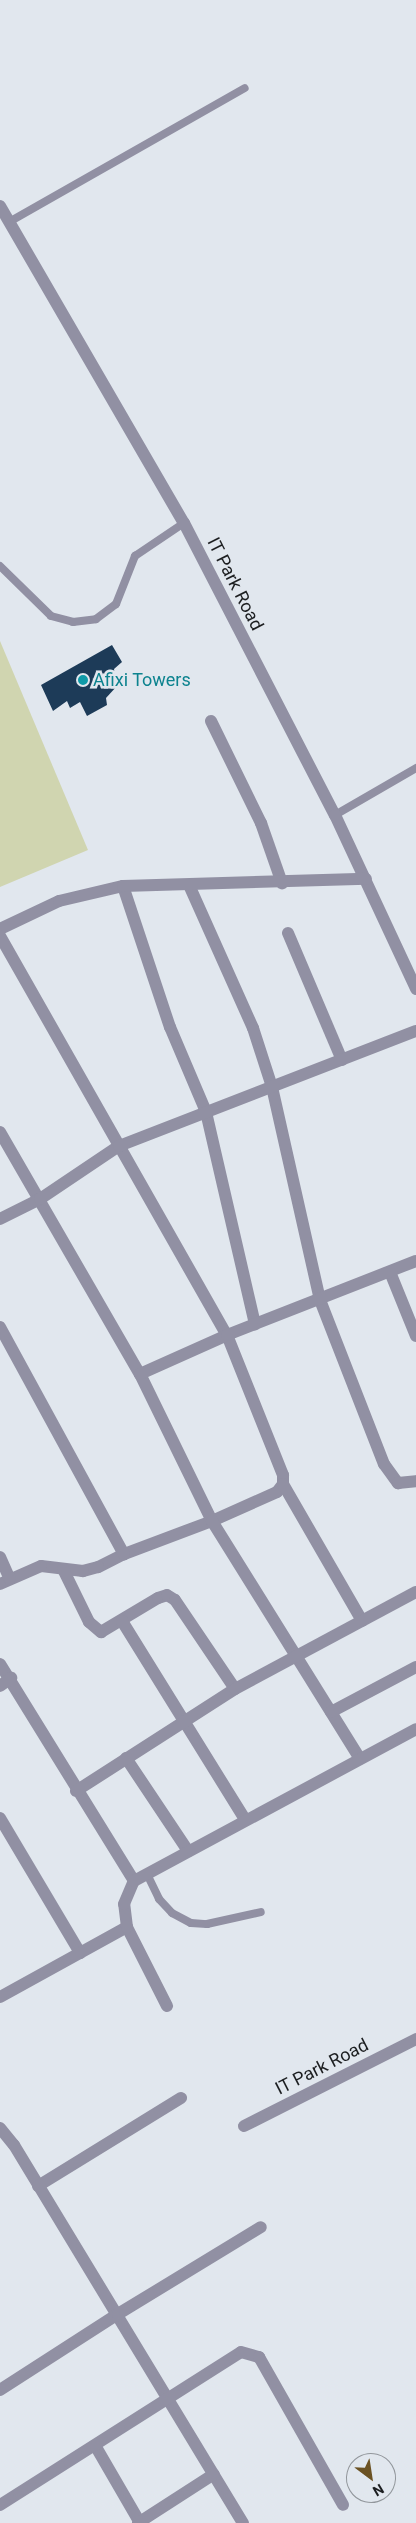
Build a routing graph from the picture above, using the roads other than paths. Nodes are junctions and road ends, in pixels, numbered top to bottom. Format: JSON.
{"nodes":[{"id":1,"x":245,"y":88,"type":"dead end"},
{"id":2,"x":0,"y":206,"type":"edge"},
{"id":3,"x":9,"y":222,"type":"junction"},
{"id":4,"x":184,"y":523,"type":"junction"},
{"id":5,"x":0,"y":566,"type":"edge"},
{"id":6,"x":210,"y":721,"type":"dead end"},
{"id":7,"x":416,"y":768,"type":"edge"},
{"id":8,"x":335,"y":815,"type":"junction"},
{"id":9,"x":366,"y":879,"type":"junction"},
{"id":10,"x":282,"y":883,"type":"junction"},
{"id":11,"x":189,"y":885,"type":"junction"},
{"id":12,"x":123,"y":886,"type":"junction"},
{"id":13,"x":0,"y":929,"type":"edge"},
{"id":14,"x":288,"y":933,"type":"dead end"},
{"id":15,"x":0,"y":936,"type":"edge"},
{"id":16,"x":416,"y":989,"type":"edge"},
{"id":17,"x":416,"y":1031,"type":"edge"},
{"id":18,"x":342,"y":1060,"type":"junction"},
{"id":19,"x":272,"y":1087,"type":"junction"},
{"id":20,"x":206,"y":1112,"type":"junction"},
{"id":21,"x":0,"y":1132,"type":"edge"},
{"id":22,"x":119,"y":1146,"type":"junction"},
{"id":23,"x":40,"y":1199,"type":"junction"},
{"id":24,"x":0,"y":1219,"type":"edge"},
{"id":25,"x":416,"y":1261,"type":"edge"},
{"id":26,"x":390,"y":1272,"type":"junction"},
{"id":27,"x":320,"y":1300,"type":"junction"},
{"id":28,"x":255,"y":1324,"type":"junction"},
{"id":29,"x":0,"y":1327,"type":"edge"},
{"id":30,"x":227,"y":1335,"type":"junction"},
{"id":31,"x":416,"y":1336,"type":"edge"},
{"id":32,"x":140,"y":1374,"type":"junction"},
{"id":33,"x":416,"y":1480,"type":"edge"},
{"id":34,"x":283,"y":1484,"type":"junction"},
{"id":35,"x":212,"y":1521,"type":"junction"},
{"id":36,"x":124,"y":1554,"type":"junction"},
{"id":37,"x":0,"y":1557,"type":"edge"},
{"id":38,"x":63,"y":1569,"type":"junction"},
{"id":39,"x":5,"y":1582,"type":"edge"},
{"id":40,"x":416,"y":1592,"type":"edge"},
{"id":41,"x":122,"y":1621,"type":"junction"},
{"id":42,"x":362,"y":1621,"type":"junction"},
{"id":43,"x":296,"y":1656,"type":"junction"},
{"id":44,"x":0,"y":1664,"type":"edge"},
{"id":45,"x":416,"y":1667,"type":"edge"},
{"id":46,"x":11,"y":1678,"type":"junction"},
{"id":47,"x":0,"y":1686,"type":"edge"},
{"id":48,"x":235,"y":1690,"type":"junction"},
{"id":49,"x":331,"y":1712,"type":"junction"},
{"id":50,"x":185,"y":1722,"type":"junction"},
{"id":51,"x":416,"y":1729,"type":"edge"},
{"id":52,"x":126,"y":1758,"type":"junction"},
{"id":53,"x":360,"y":1759,"type":"junction"},
{"id":54,"x":76,"y":1792,"type":"junction"},
{"id":55,"x":0,"y":1818,"type":"edge"},
{"id":56,"x":245,"y":1819,"type":"junction"},
{"id":57,"x":188,"y":1851,"type":"junction"},
{"id":58,"x":146,"y":1874,"type":"junction"},
{"id":59,"x":134,"y":1881,"type":"junction"},
{"id":60,"x":261,"y":1912,"type":"dead end"},
{"id":61,"x":127,"y":1927,"type":"junction"},
{"id":62,"x":80,"y":1954,"type":"junction"},
{"id":63,"x":0,"y":1996,"type":"edge"},
{"id":64,"x":168,"y":2006,"type":"dead end"},
{"id":65,"x":416,"y":2039,"type":"edge"},
{"id":66,"x":181,"y":2098,"type":"dead end"},
{"id":67,"x":244,"y":2126,"type":"dead end"},
{"id":68,"x":0,"y":2128,"type":"edge"},
{"id":69,"x":38,"y":2186,"type":"junction"},
{"id":70,"x":261,"y":2227,"type":"dead end"},
{"id":71,"x":118,"y":2314,"type":"junction"},
{"id":72,"x":0,"y":2390,"type":"edge"},
{"id":73,"x":168,"y":2400,"type":"junction"},
{"id":74,"x":96,"y":2447,"type":"junction"},
{"id":75,"x":214,"y":2474,"type":"junction"},
{"id":76,"x":0,"y":2505,"type":"edge"},
{"id":77,"x":344,"y":2505,"type":"dead end"},
{"id":78,"x":139,"y":2523,"type":"edge"},
{"id":79,"x":244,"y":2523,"type":"edge"}],
"edges":[{"from":1,"to":3,"type":"lane"},
{"from":2,"to":3,"type":"street","name":"IT Park Road"},
{"from":3,"to":4,"type":"street","name":"IT Park Road"},
{"from":4,"to":5,"type":"lane"},
{"from":4,"to":8,"type":"street","name":"IT Park Road"},
{"from":6,"to":10,"type":"street"},
{"from":7,"to":8,"type":"lane"},
{"from":8,"to":9,"type":"street","name":"IT Park Road"},
{"from":9,"to":10,"type":"street"},
{"from":9,"to":16,"type":"street","name":"IT Park Road"},
{"from":10,"to":11,"type":"street"},
{"from":11,"to":12,"type":"street"},
{"from":11,"to":19,"type":"street"},
{"from":12,"to":13,"type":"street"},
{"from":12,"to":20,"type":"street"},
{"from":14,"to":18,"type":"street"},
{"from":15,"to":22,"type":"street"},
{"from":17,"to":18,"type":"street"},
{"from":18,"to":19,"type":"street"},
{"from":19,"to":20,"type":"street"},
{"from":19,"to":27,"type":"street"},
{"from":20,"to":22,"type":"street"},
{"from":20,"to":28,"type":"street"},
{"from":21,"to":23,"type":"street"},
{"from":22,"to":23,"type":"street"},
{"from":22,"to":30,"type":"street"},
{"from":23,"to":24,"type":"street"},
{"from":23,"to":32,"type":"street"},
{"from":25,"to":26,"type":"street"},
{"from":26,"to":27,"type":"street"},
{"from":26,"to":31,"type":"street"},
{"from":27,"to":28,"type":"street"},
{"from":27,"to":33,"type":"street"},
{"from":28,"to":30,"type":"street"},
{"from":29,"to":36,"type":"street"},
{"from":30,"to":32,"type":"street"},
{"from":30,"to":34,"type":"street"},
{"from":32,"to":35,"type":"street"},
{"from":34,"to":35,"type":"street"},
{"from":34,"to":42,"type":"street"},
{"from":35,"to":36,"type":"street"},
{"from":35,"to":43,"type":"street"},
{"from":36,"to":38,"type":"street"},
{"from":37,"to":39,"type":"street"},
{"from":38,"to":39,"type":"street"},
{"from":38,"to":41,"type":"street"},
{"from":40,"to":42,"type":"street"},
{"from":41,"to":48,"type":"street"},
{"from":41,"to":50,"type":"street"},
{"from":42,"to":43,"type":"street"},
{"from":43,"to":48,"type":"street"},
{"from":43,"to":49,"type":"street"},
{"from":44,"to":46,"type":"street"},
{"from":45,"to":49,"type":"street"},
{"from":46,"to":47,"type":"street"},
{"from":46,"to":54,"type":"street"},
{"from":48,"to":50,"type":"street"},
{"from":49,"to":53,"type":"street"},
{"from":50,"to":52,"type":"street"},
{"from":50,"to":56,"type":"street"},
{"from":51,"to":53,"type":"street"},
{"from":52,"to":54,"type":"street"},
{"from":52,"to":57,"type":"street"},
{"from":53,"to":56,"type":"street"},
{"from":54,"to":59,"type":"street"},
{"from":55,"to":62,"type":"street"},
{"from":56,"to":57,"type":"street"},
{"from":57,"to":58,"type":"street"},
{"from":58,"to":59,"type":"street"},
{"from":58,"to":60,"type":"lane"},
{"from":59,"to":61,"type":"street"},
{"from":61,"to":62,"type":"street"},
{"from":61,"to":64,"type":"street"},
{"from":62,"to":63,"type":"street"},
{"from":65,"to":67,"type":"street","name":"IT Park Road"},
{"from":66,"to":69,"type":"street"},
{"from":68,"to":69,"type":"street"},
{"from":69,"to":71,"type":"street"},
{"from":70,"to":71,"type":"street"},
{"from":71,"to":72,"type":"street"},
{"from":71,"to":73,"type":"street"},
{"from":73,"to":74,"type":"street"},
{"from":73,"to":75,"type":"street"},
{"from":73,"to":77,"type":"street"},
{"from":74,"to":76,"type":"street"},
{"from":74,"to":78,"type":"street"},
{"from":75,"to":78,"type":"street"},
{"from":75,"to":79,"type":"street"}]}
